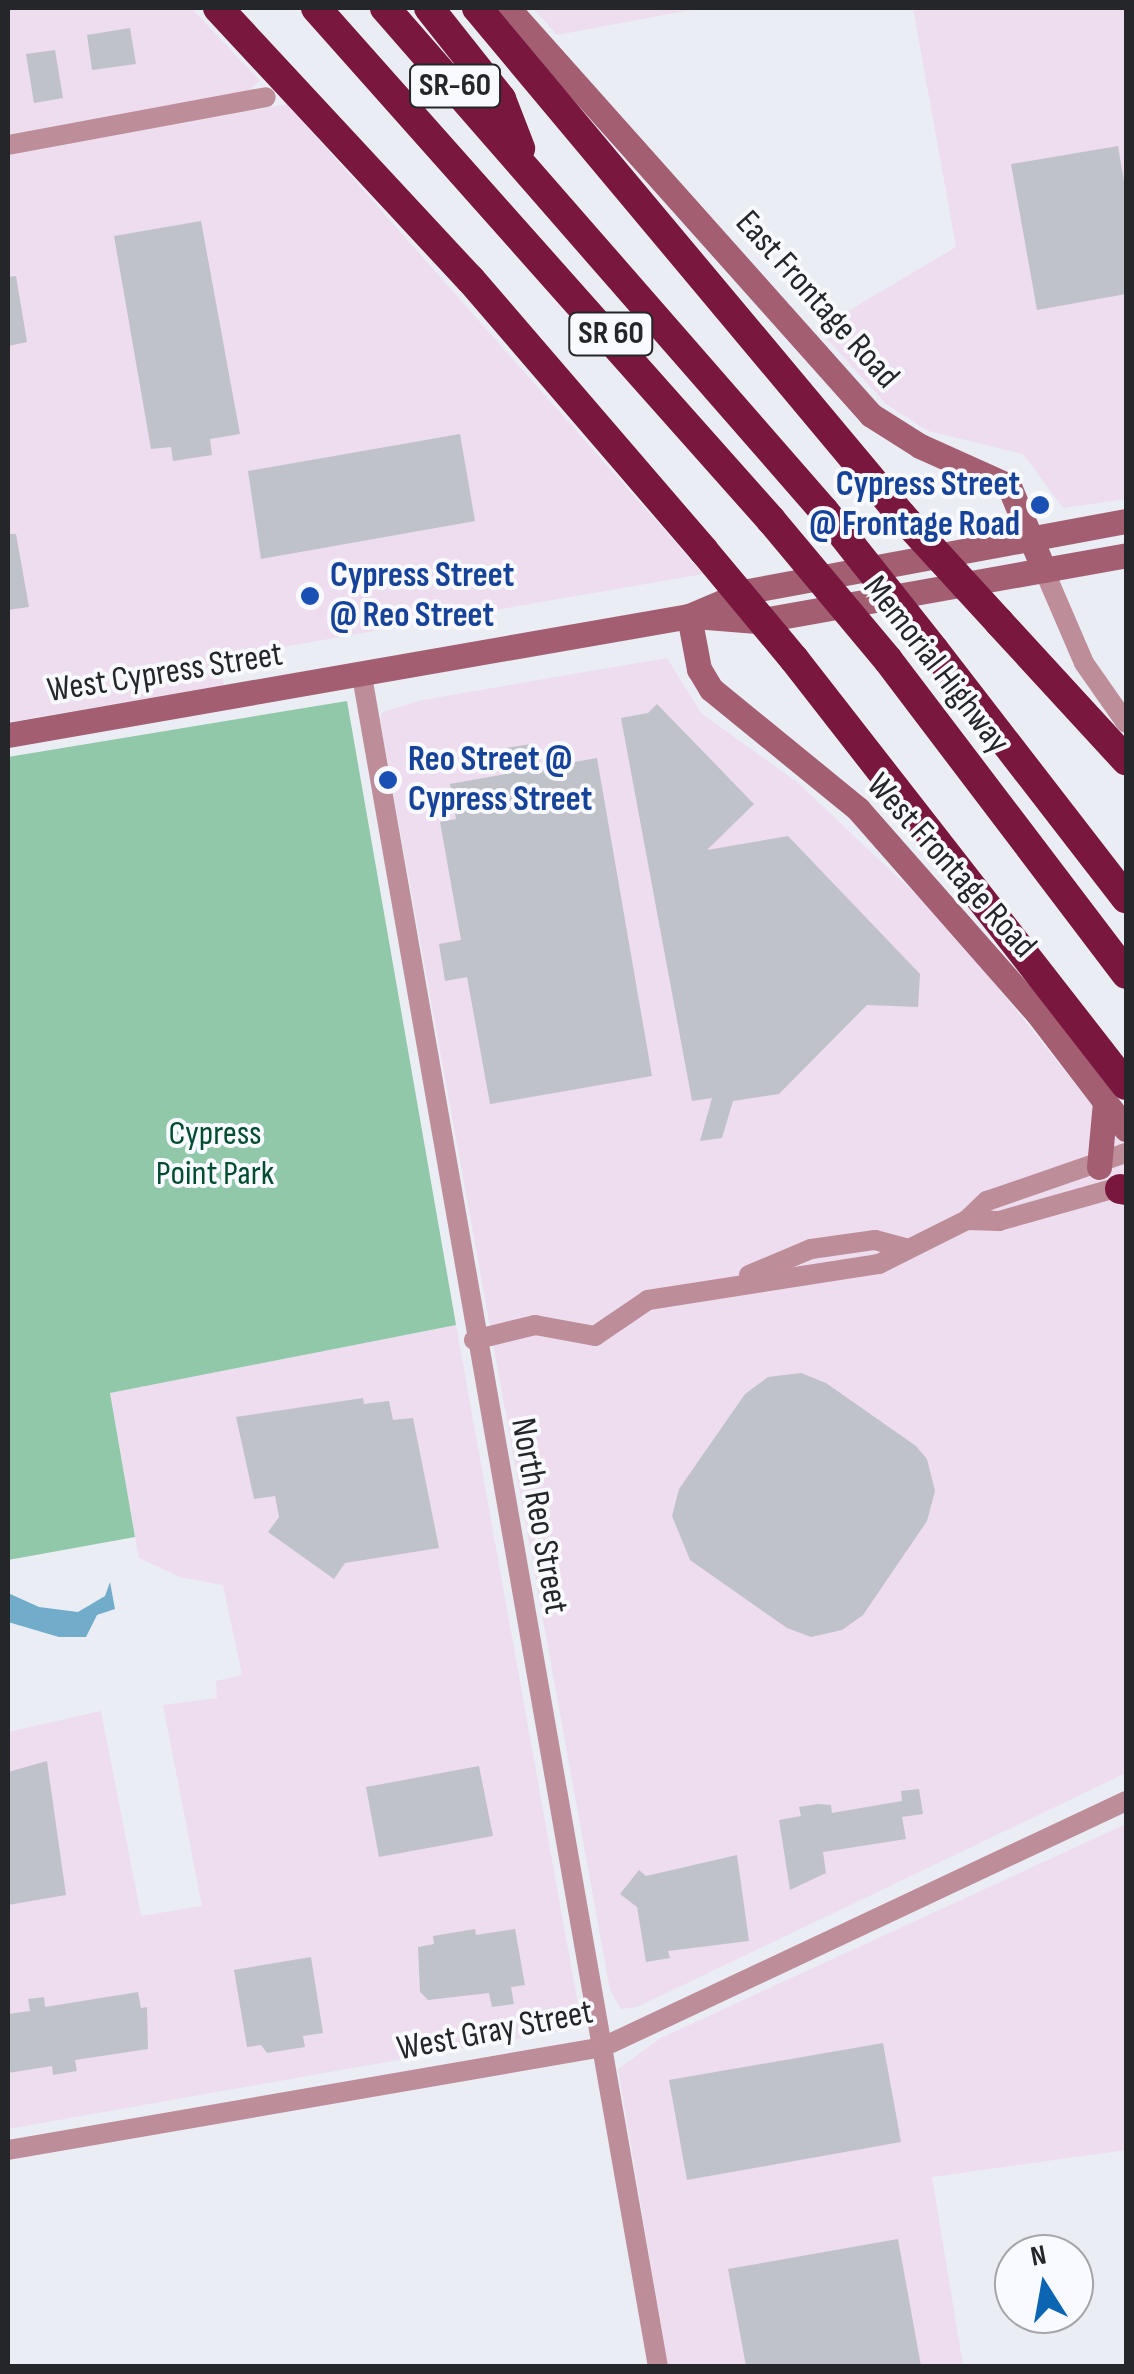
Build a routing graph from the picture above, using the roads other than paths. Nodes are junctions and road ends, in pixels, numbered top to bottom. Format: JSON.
{"nodes":[{"id":1,"x":218,"y":8,"type":"edge"},
{"id":2,"x":316,"y":8,"type":"edge"},
{"id":3,"x":385,"y":8,"type":"edge"},
{"id":4,"x":428,"y":8,"type":"edge"},
{"id":5,"x":477,"y":8,"type":"edge"},
{"id":6,"x":508,"y":8,"type":"edge"},
{"id":7,"x":266,"y":97,"type":"dead end"},
{"id":8,"x":8,"y":145,"type":"edge"},
{"id":9,"x":526,"y":165,"type":"junction"},
{"id":10,"x":1126,"y":521,"type":"edge"},
{"id":11,"x":1032,"y":539,"type":"junction"},
{"id":12,"x":1126,"y":555,"type":"edge"},
{"id":13,"x":1044,"y":570,"type":"junction"},
{"id":14,"x":689,"y":616,"type":"junction"},
{"id":15,"x":362,"y":676,"type":"junction"},
{"id":16,"x":1126,"y":723,"type":"edge"},
{"id":17,"x":8,"y":735,"type":"edge"},
{"id":18,"x":1126,"y":760,"type":"edge"},
{"id":19,"x":1126,"y":898,"type":"edge"},
{"id":20,"x":1126,"y":974,"type":"edge"},
{"id":21,"x":1116,"y":1093,"type":"edge"},
{"id":22,"x":1126,"y":1129,"type":"edge"},
{"id":23,"x":1126,"y":1154,"type":"edge"},
{"id":24,"x":1099,"y":1166,"type":"junction"},
{"id":25,"x":1124,"y":1188,"type":"edge"},
{"id":26,"x":967,"y":1220,"type":"junction"},
{"id":27,"x":474,"y":1340,"type":"junction"},
{"id":28,"x":1126,"y":1802,"type":"edge"},
{"id":29,"x":603,"y":2046,"type":"junction"},
{"id":30,"x":8,"y":2150,"type":"edge"},
{"id":31,"x":658,"y":2366,"type":"edge"}],
"edges":[{"from":1,"to":21,"type":"highway","bridge":true},
{"from":2,"to":20,"type":"highway","name":"Memorial Highway","number":"SR 60","bridge":true},
{"from":3,"to":9,"type":"highway","name":"Memorial Highway","number":"SR-60"},
{"from":4,"to":9,"type":"highway","name":"Memorial Highway","number":"SR 60"},
{"from":5,"to":18,"type":"highway","bridge":true},
{"from":6,"to":11,"type":"street","name":"East Frontage Road"},
{"from":7,"to":8,"type":"street"},
{"from":9,"to":19,"type":"highway","name":"Memorial Highway","number":"SR 60","bridge":true},
{"from":10,"to":11,"type":"street","name":"West Cypress Street"},
{"from":11,"to":13,"type":"street","name":"East Frontage Road"},
{"from":11,"to":14,"type":"street","name":"West Cypress Street"},
{"from":12,"to":13,"type":"street","name":"West Cypress Street"},
{"from":13,"to":14,"type":"street","name":"West Cypress Street"},
{"from":13,"to":16,"type":"street","name":"East Frontage Road"},
{"from":14,"to":15,"type":"street","name":"West Cypress Street"},
{"from":14,"to":21,"type":"street","name":"West Frontage Road"},
{"from":15,"to":17,"type":"street","name":"West Cypress Street"},
{"from":15,"to":27,"type":"street","name":"North Reo Street"},
{"from":21,"to":22,"type":"street","name":"West Frontage Road"},
{"from":21,"to":24,"type":"street"},
{"from":23,"to":24,"type":"street"},
{"from":24,"to":26,"type":"street"},
{"from":25,"to":26,"type":"street"},
{"from":26,"to":27,"type":"street"},
{"from":27,"to":29,"type":"street","name":"North Reo Street"},
{"from":28,"to":29,"type":"street","name":"West Gray Street"},
{"from":29,"to":30,"type":"street","name":"West Gray Street"},
{"from":29,"to":31,"type":"street","name":"North Reo Street"}]}
